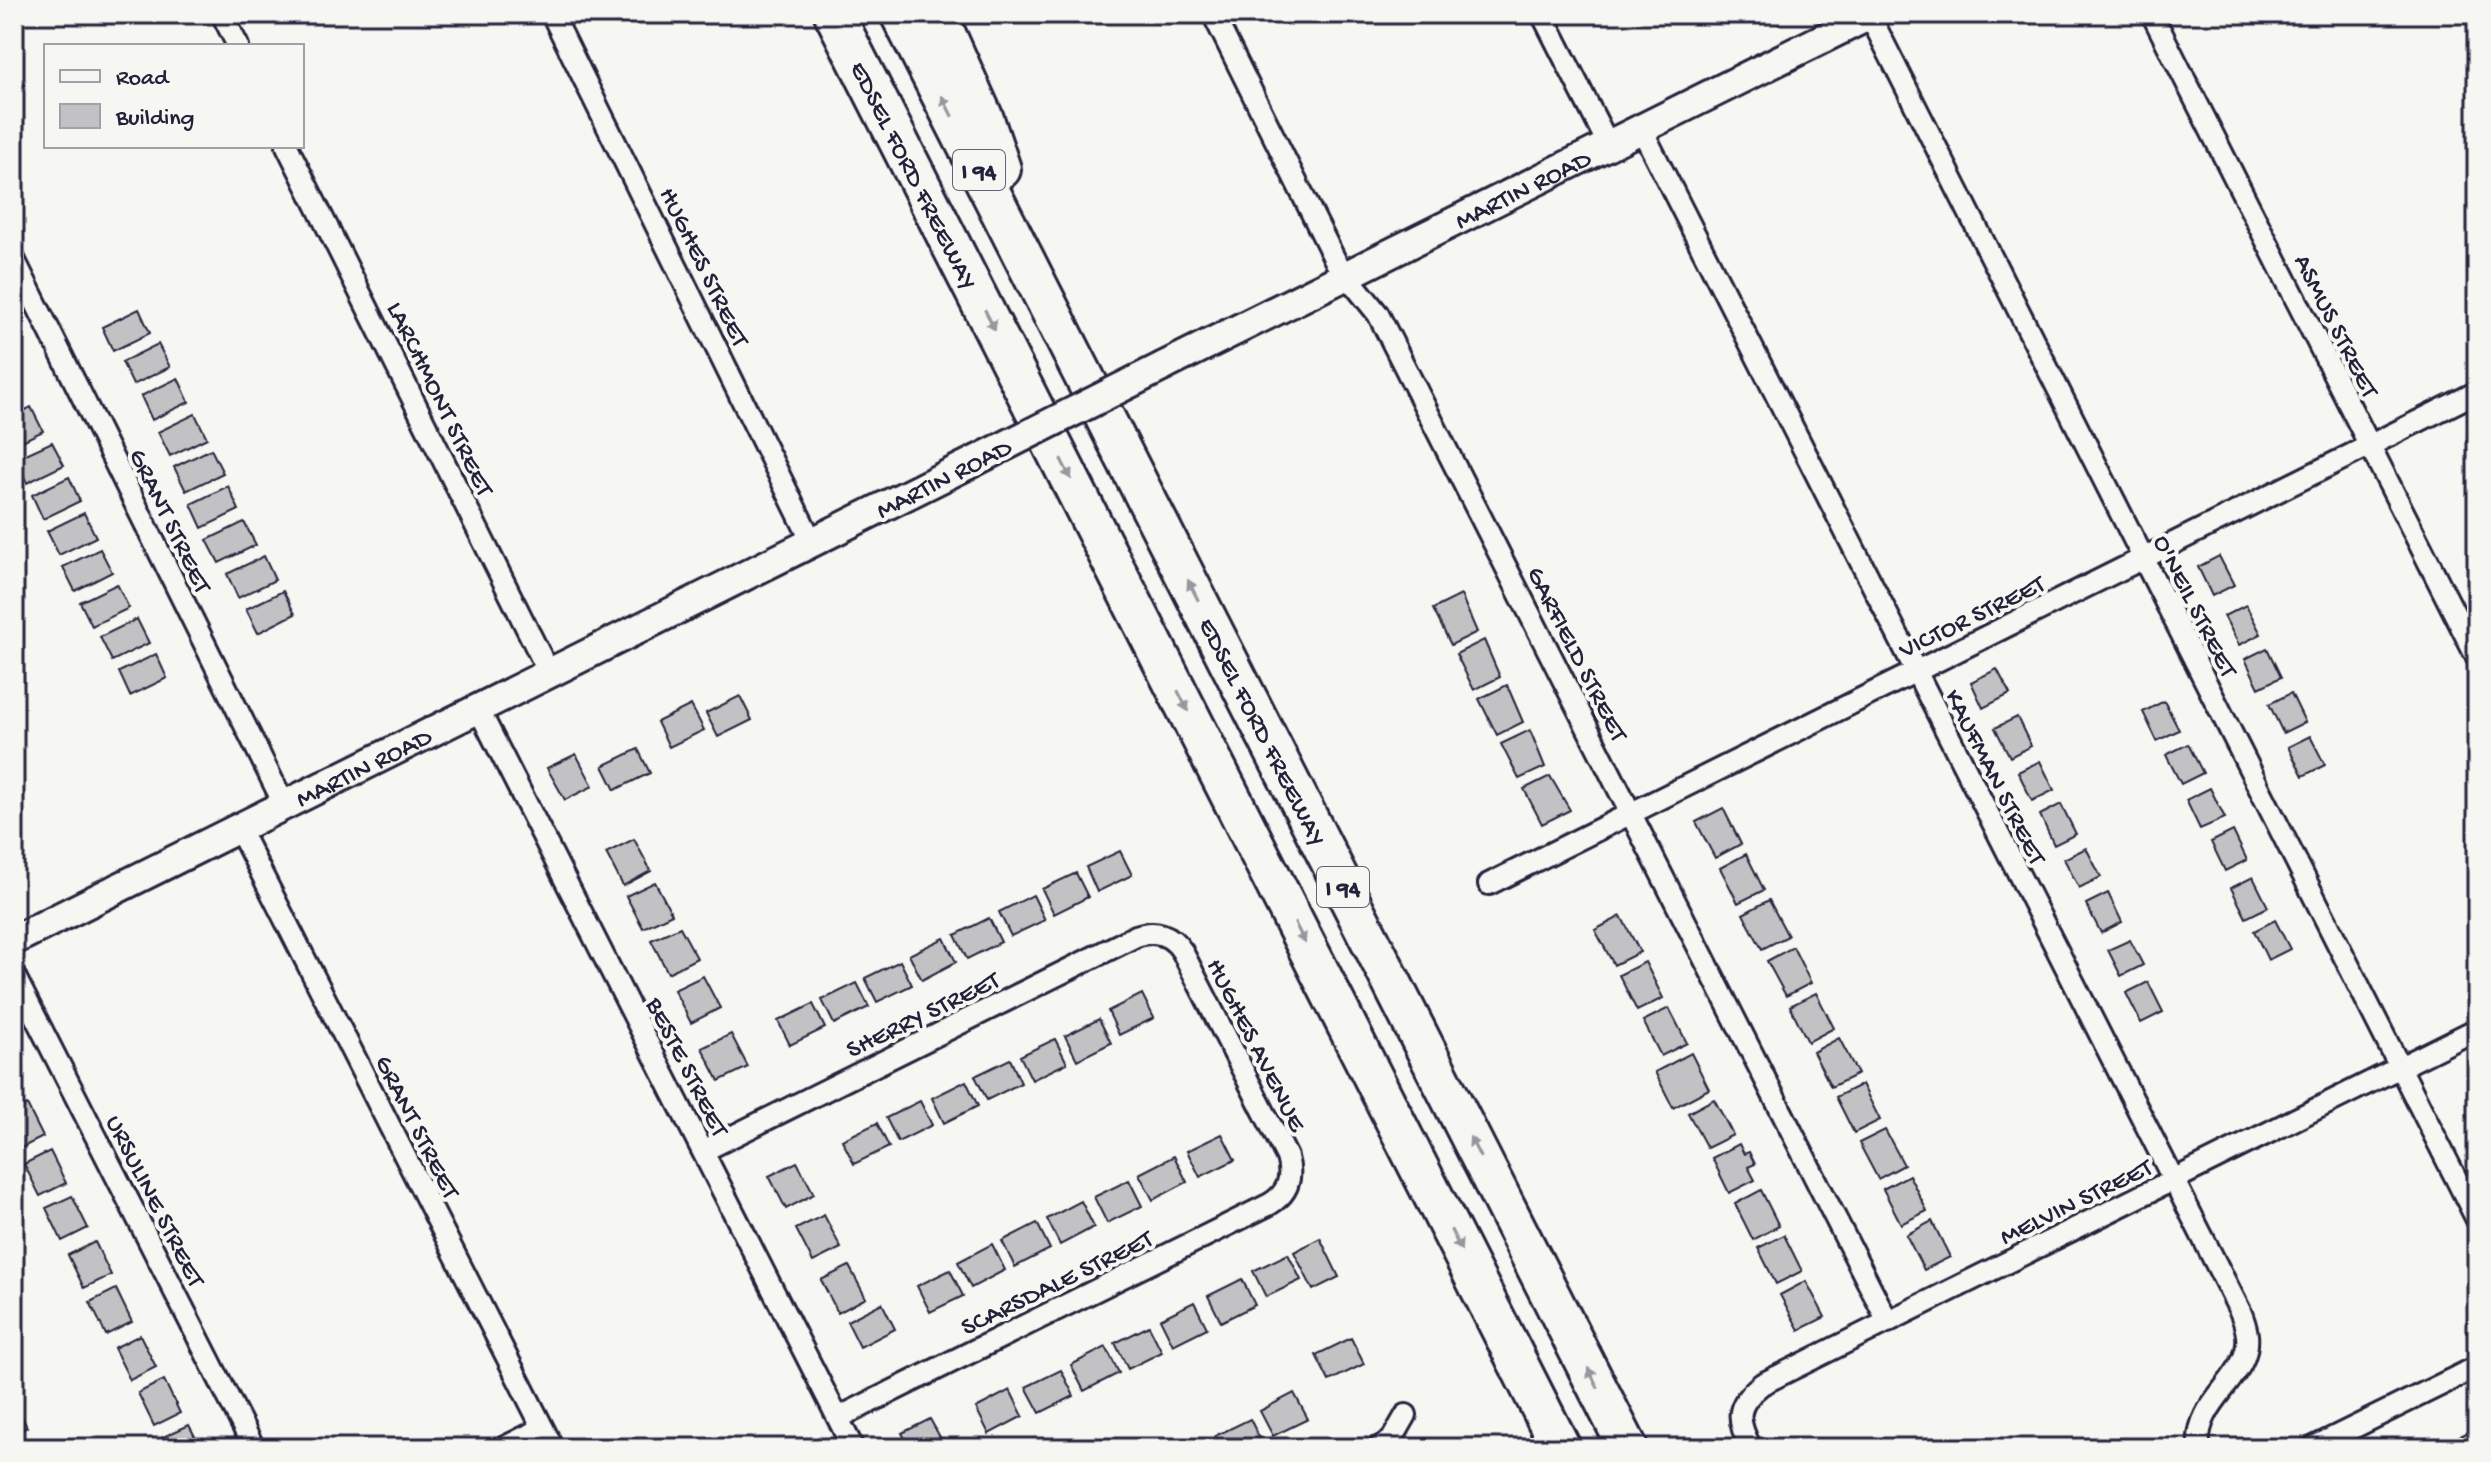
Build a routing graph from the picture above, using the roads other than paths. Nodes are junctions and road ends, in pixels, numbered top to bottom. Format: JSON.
{"nodes":[{"id":1,"x":222,"y":14,"type":"edge"},
{"id":2,"x":552,"y":14,"type":"edge"},
{"id":3,"x":834,"y":14,"type":"edge"},
{"id":4,"x":900,"y":14,"type":"edge"},
{"id":5,"x":937,"y":14,"type":"edge"},
{"id":6,"x":1213,"y":14,"type":"edge"},
{"id":7,"x":1542,"y":14,"type":"edge"},
{"id":8,"x":1870,"y":14,"type":"edge"},
{"id":9,"x":2152,"y":14,"type":"edge"},
{"id":10,"x":237,"y":44,"type":"edge"},
{"id":11,"x":1641,"y":128,"type":"junction"},
{"id":12,"x":1608,"y":144,"type":"junction"},
{"id":13,"x":288,"y":148,"type":"edge"},
{"id":14,"x":14,"y":259,"type":"edge"},
{"id":15,"x":1346,"y":274,"type":"junction"},
{"id":16,"x":1058,"y":326,"type":"junction"},
{"id":17,"x":2477,"y":392,"type":"edge"},
{"id":18,"x":2370,"y":446,"type":"junction"},
{"id":19,"x":812,"y":542,"type":"junction"},
{"id":20,"x":2145,"y":559,"type":"junction"},
{"id":21,"x":2477,"y":658,"type":"edge"},
{"id":22,"x":1915,"y":671,"type":"junction"},
{"id":23,"x":549,"y":673,"type":"junction"},
{"id":24,"x":478,"y":708,"type":"junction"},
{"id":25,"x":284,"y":804,"type":"junction"},
{"id":26,"x":1631,"y":814,"type":"junction"},
{"id":27,"x":238,"y":827,"type":"junction"},
{"id":28,"x":1489,"y":884,"type":"dead end"},
{"id":29,"x":1167,"y":935,"type":"joint"},
{"id":30,"x":14,"y":940,"type":"edge"},
{"id":31,"x":14,"y":975,"type":"edge"},
{"id":32,"x":2477,"y":1029,"type":"edge"},
{"id":33,"x":2400,"y":1067,"type":"junction"},
{"id":34,"x":703,"y":1151,"type":"junction"},
{"id":35,"x":2174,"y":1180,"type":"junction"},
{"id":36,"x":1289,"y":1182,"type":"joint"},
{"id":37,"x":2477,"y":1220,"type":"edge"},
{"id":38,"x":1888,"y":1322,"type":"junction"},
{"id":39,"x":2477,"y":1367,"type":"edge"},
{"id":40,"x":1406,"y":1415,"type":"dead end"},
{"id":41,"x":838,"y":1418,"type":"junction"},
{"id":42,"x":543,"y":1428,"type":"junction"},
{"id":43,"x":254,"y":1448,"type":"edge"},
{"id":44,"x":503,"y":1448,"type":"edge"},
{"id":45,"x":553,"y":1448,"type":"edge"},
{"id":46,"x":853,"y":1448,"type":"edge"},
{"id":47,"x":1378,"y":1448,"type":"edge"},
{"id":48,"x":1561,"y":1448,"type":"edge"},
{"id":49,"x":1628,"y":1448,"type":"edge"},
{"id":50,"x":1751,"y":1448,"type":"edge"},
{"id":51,"x":2199,"y":1448,"type":"edge"},
{"id":52,"x":2312,"y":1448,"type":"edge"}],
"edges":[{"from":1,"to":10,"type":"street"},
{"from":2,"to":19,"type":"street","name":"HUGHES STREET"},
{"from":3,"to":48,"type":"highway","name":"EDSEL FORD FREEWAY","number":"I 94","one_way":true},
{"from":16,"to":4,"type":"highway","name":"EDSEL FORD FREEWAY","number":"I 94","one_way":true},
{"from":5,"to":16,"type":"highway"},
{"from":6,"to":15,"type":"street","name":"GARFIELD STREET"},
{"from":7,"to":12,"type":"street"},
{"from":8,"to":11,"type":"street","name":"MARTIN ROAD"},
{"from":8,"to":20,"type":"street","name":"O'NEIL STREET"},
{"from":9,"to":18,"type":"street","name":"ASMUS STREET"},
{"from":11,"to":12,"type":"street","name":"MARTIN ROAD"},
{"from":11,"to":22,"type":"street","name":"KAUFMAN STREET"},
{"from":12,"to":15,"type":"street","name":"MARTIN ROAD"},
{"from":13,"to":23,"type":"street","name":"LARCHMONT STREET"},
{"from":14,"to":25,"type":"street","name":"GRANT STREET"},
{"from":15,"to":19,"type":"street","name":"MARTIN ROAD","bridge":true},
{"from":15,"to":26,"type":"street","name":"GARFIELD STREET"},
{"from":49,"to":16,"type":"highway","name":"EDSEL FORD FREEWAY","number":"I 94","one_way":true},
{"from":17,"to":18,"type":"street","name":"VICTOR STREET"},
{"from":18,"to":20,"type":"street","name":"VICTOR STREET"},
{"from":18,"to":21,"type":"street","name":"ASMUS STREET"},
{"from":19,"to":23,"type":"street","name":"MARTIN ROAD"},
{"from":20,"to":22,"type":"street","name":"VICTOR STREET"},
{"from":20,"to":33,"type":"street","name":"O'NEIL STREET"},
{"from":22,"to":26,"type":"street","name":"VICTOR STREET"},
{"from":22,"to":35,"type":"street","name":"KAUFMAN STREET"},
{"from":23,"to":24,"type":"street","name":"MARTIN ROAD"},
{"from":24,"to":25,"type":"street","name":"MARTIN ROAD"},
{"from":24,"to":34,"type":"street","name":"BESTE STREET"},
{"from":25,"to":27,"type":"street","name":"MARTIN ROAD"},
{"from":26,"to":28,"type":"street","name":"VICTOR STREET"},
{"from":26,"to":38,"type":"street","name":"GARFIELD STREET"},
{"from":27,"to":30,"type":"street","name":"MARTIN ROAD"},
{"from":27,"to":42,"type":"street","name":"GRANT STREET"},
{"from":29,"to":34,"type":"street","name":"SHERRY STREET"},
{"from":29,"to":36,"type":"street","name":"HUGHES AVENUE"},
{"from":31,"to":43,"type":"street","name":"URSULINE STREET"},
{"from":32,"to":33,"type":"street","name":"MELVIN STREET"},
{"from":33,"to":35,"type":"street","name":"MELVIN STREET"},
{"from":33,"to":37,"type":"street","name":"O'NEIL STREET"},
{"from":34,"to":41,"type":"street","name":"BESTE STREET"},
{"from":35,"to":38,"type":"street","name":"MELVIN STREET"},
{"from":35,"to":51,"type":"street","name":"KAUFMAN STREET"},
{"from":36,"to":41,"type":"street","name":"SCARSDALE STREET"},
{"from":38,"to":50,"type":"street","name":"MELVIN STREET"},
{"from":39,"to":52,"type":"street"},
{"from":40,"to":47,"type":"street"},
{"from":41,"to":46,"type":"street","name":"BESTE STREET"},
{"from":42,"to":44,"type":"street"},
{"from":42,"to":45,"type":"street","name":"GRANT STREET"}]}
